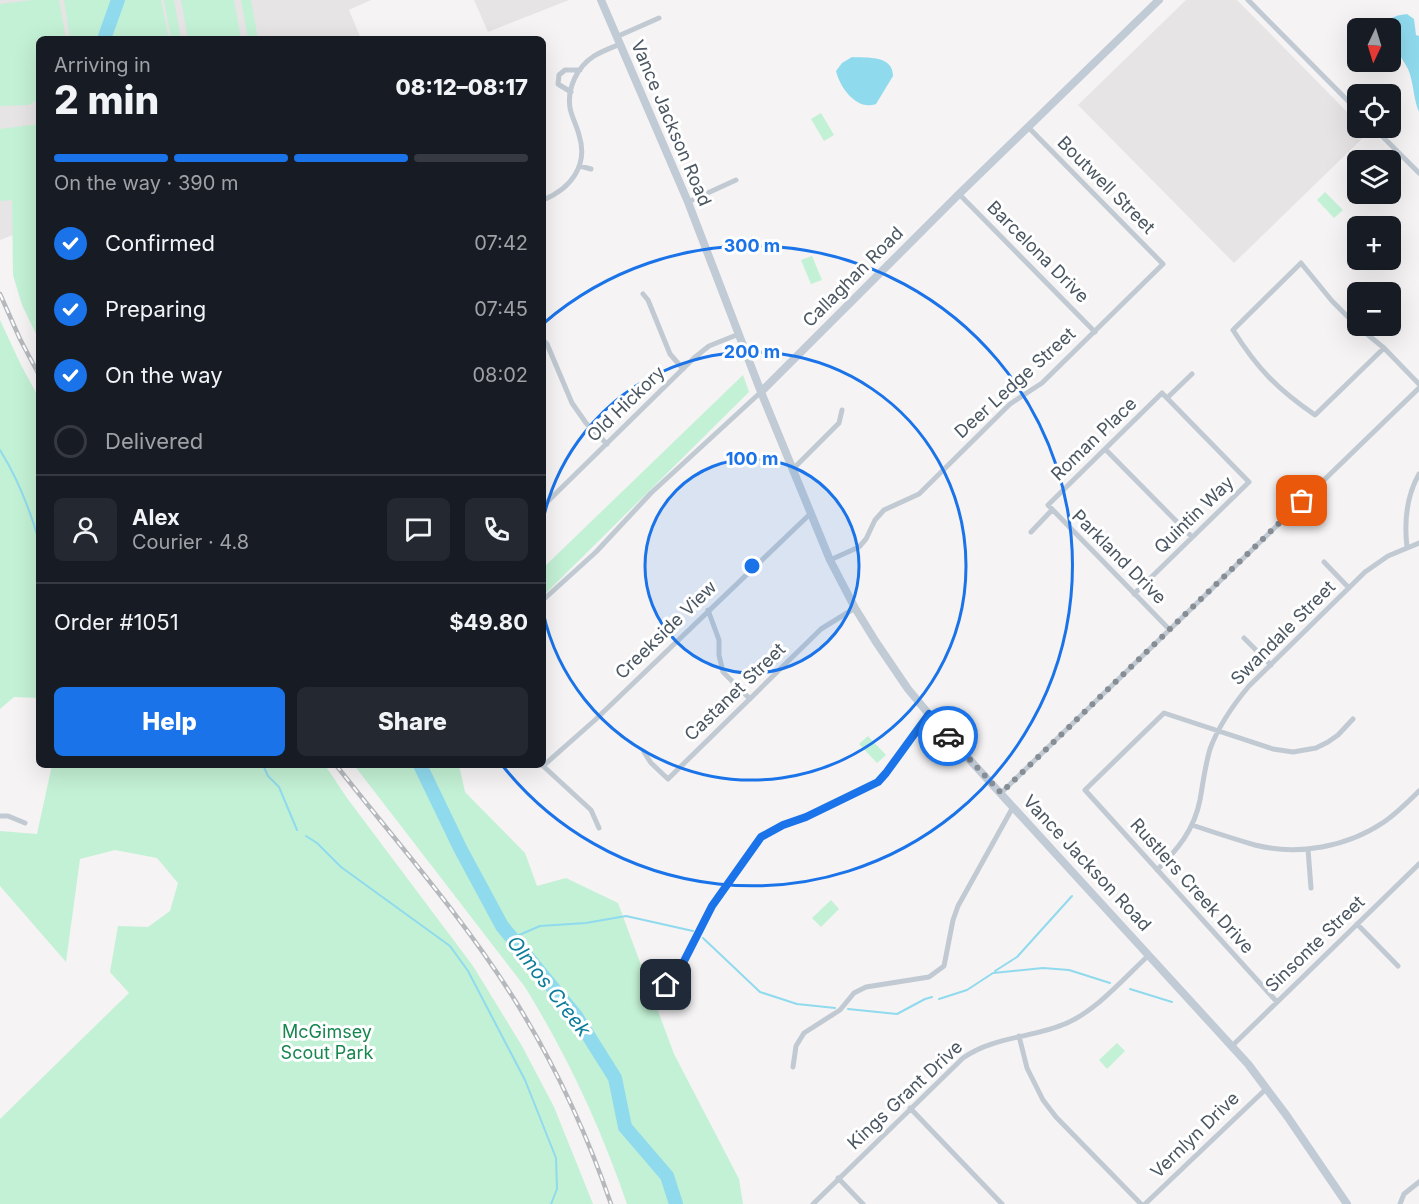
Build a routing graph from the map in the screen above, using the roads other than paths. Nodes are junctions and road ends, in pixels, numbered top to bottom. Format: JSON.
{"nodes":[{"id":1,"x":601,"y":0,"type":"edge"},
{"id":2,"x":1159,"y":0,"type":"edge"},
{"id":3,"x":1248,"y":0,"type":"edge"},
{"id":4,"x":659,"y":18,"type":"dead end"},
{"id":5,"x":618,"y":40,"type":"junction"},
{"id":6,"x":580,"y":70,"type":"junction"},
{"id":7,"x":571,"y":92,"type":"junction"},
{"id":8,"x":1347,"y":100,"type":"edge"},
{"id":9,"x":1028,"y":127,"type":"junction"},
{"id":10,"x":1384,"y":138,"type":"edge"},
{"id":11,"x":580,"y":166,"type":"junction"},
{"id":12,"x":591,"y":169,"type":"dead end"},
{"id":13,"x":1419,"y":173,"type":"edge"},
{"id":14,"x":736,"y":180,"type":"dead end"},
{"id":15,"x":959,"y":194,"type":"junction"},
{"id":16,"x":546,"y":198,"type":"edge"},
{"id":17,"x":688,"y":202,"type":"junction"},
{"id":18,"x":1163,"y":264,"type":"joint"},
{"id":19,"x":643,"y":294,"type":"dead end"},
{"id":20,"x":1095,"y":332,"type":"junction"},
{"id":21,"x":739,"y":334,"type":"junction"},
{"id":22,"x":546,"y":346,"type":"edge"},
{"id":23,"x":1384,"y":348,"type":"junction"},
{"id":24,"x":683,"y":369,"type":"junction"},
{"id":25,"x":1192,"y":374,"type":"dead end"},
{"id":26,"x":1419,"y":386,"type":"edge"},
{"id":27,"x":761,"y":392,"type":"junction"},
{"id":28,"x":1164,"y":395,"type":"junction"},
{"id":29,"x":842,"y":411,"type":"dead end"},
{"id":30,"x":607,"y":444,"type":"junction"},
{"id":31,"x":1106,"y":450,"type":"junction"},
{"id":32,"x":792,"y":470,"type":"junction"},
{"id":33,"x":1419,"y":474,"type":"edge"},
{"id":34,"x":546,"y":503,"type":"edge"},
{"id":35,"x":1050,"y":508,"type":"junction"},
{"id":36,"x":810,"y":514,"type":"junction"},
{"id":37,"x":1031,"y":532,"type":"dead end"},
{"id":38,"x":1192,"y":537,"type":"junction"},
{"id":39,"x":1419,"y":543,"type":"edge"},
{"id":40,"x":1407,"y":547,"type":"junction"},
{"id":41,"x":830,"y":560,"type":"junction"},
{"id":42,"x":1324,"y":562,"type":"dead end"},
{"id":43,"x":1349,"y":588,"type":"junction"},
{"id":44,"x":1134,"y":594,"type":"junction"},
{"id":45,"x":546,"y":597,"type":"edge"},
{"id":46,"x":855,"y":608,"type":"junction"},
{"id":47,"x":708,"y":610,"type":"junction"},
{"id":48,"x":1169,"y":629,"type":"junction"},
{"id":49,"x":1244,"y":638,"type":"dead end"},
{"id":50,"x":1271,"y":665,"type":"junction"},
{"id":51,"x":750,"y":699,"type":"junction"},
{"id":52,"x":929,"y":714,"type":"junction"},
{"id":53,"x":1353,"y":719,"type":"dead end"},
{"id":54,"x":1218,"y":731,"type":"junction"},
{"id":55,"x":644,"y":752,"type":"dead end"},
{"id":56,"x":546,"y":762,"type":"edge"},
{"id":57,"x":545,"y":768,"type":"edge"},
{"id":58,"x":1419,"y":791,"type":"edge"},
{"id":59,"x":1001,"y":793,"type":"junction"},
{"id":60,"x":1013,"y":807,"type":"junction"},
{"id":61,"x":0,"y":816,"type":"edge"},
{"id":62,"x":26,"y":824,"type":"dead end"},
{"id":63,"x":1192,"y":825,"type":"junction"},
{"id":64,"x":599,"y":828,"type":"dead end"},
{"id":65,"x":1308,"y":849,"type":"junction"},
{"id":66,"x":1419,"y":864,"type":"edge"},
{"id":67,"x":1157,"y":870,"type":"junction"},
{"id":68,"x":1311,"y":888,"type":"dead end"},
{"id":69,"x":1357,"y":924,"type":"junction"},
{"id":70,"x":1149,"y":955,"type":"junction"},
{"id":71,"x":1398,"y":966,"type":"dead end"},
{"id":72,"x":666,"y":985,"type":"dead end"},
{"id":73,"x":1277,"y":1002,"type":"junction"},
{"id":74,"x":1019,"y":1036,"type":"junction"},
{"id":75,"x":1232,"y":1046,"type":"junction"},
{"id":76,"x":793,"y":1066,"type":"dead end"},
{"id":77,"x":1267,"y":1088,"type":"junction"},
{"id":78,"x":910,"y":1108,"type":"junction"},
{"id":79,"x":838,"y":1178,"type":"junction"},
{"id":80,"x":1419,"y":1182,"type":"edge"},
{"id":81,"x":813,"y":1204,"type":"edge"},
{"id":82,"x":863,"y":1204,"type":"edge"},
{"id":83,"x":1002,"y":1204,"type":"edge"},
{"id":84,"x":1143,"y":1204,"type":"edge"},
{"id":85,"x":1347,"y":1204,"type":"edge"},
{"id":86,"x":1400,"y":1204,"type":"edge"}],
"edges":[{"from":1,"to":5,"type":"main road","name":"Vance Jackson Road"},
{"from":2,"to":9,"type":"main road","name":"Callaghan Road"},
{"from":3,"to":8,"type":"street"},
{"from":4,"to":5,"type":"street"},
{"from":5,"to":6,"type":"street"},
{"from":5,"to":17,"type":"main road","name":"Vance Jackson Road"},
{"from":6,"to":7,"type":"street"},
{"from":6,"to":7,"type":"street"},
{"from":7,"to":11,"type":"street"},
{"from":9,"to":15,"type":"main road","name":"Callaghan Road"},
{"from":9,"to":18,"type":"street","name":"Boutwell Street"},
{"from":10,"to":13,"type":"street"},
{"from":11,"to":12,"type":"street"},
{"from":11,"to":16,"type":"street"},
{"from":14,"to":17,"type":"street"},
{"from":15,"to":20,"type":"street","name":"Barcelona Drive"},
{"from":15,"to":27,"type":"main road","name":"Callaghan Road"},
{"from":17,"to":21,"type":"main road","name":"Vance Jackson Road"},
{"from":18,"to":20,"type":"street","name":"Deer Ledge Street"},
{"from":19,"to":24,"type":"street"},
{"from":20,"to":41,"type":"street","name":"Deer Ledge Street"},
{"from":21,"to":24,"type":"street","name":"Old Hickory"},
{"from":21,"to":27,"type":"main road","name":"Vance Jackson Road"},
{"from":22,"to":30,"type":"street"},
{"from":23,"to":23,"type":"street"},
{"from":23,"to":26,"type":"street"},
{"from":24,"to":30,"type":"street","name":"Old Hickory"},
{"from":25,"to":28,"type":"street","name":"Roman Place"},
{"from":26,"to":48,"type":"street"},
{"from":27,"to":32,"type":"main road","name":"Vance Jackson Road"},
{"from":27,"to":45,"type":"street","name":"Callaghan Road"},
{"from":28,"to":31,"type":"street","name":"Roman Place"},
{"from":28,"to":38,"type":"street","name":"Quintin Way"},
{"from":29,"to":32,"type":"street"},
{"from":30,"to":34,"type":"street","name":"Old Hickory"},
{"from":31,"to":35,"type":"street","name":"Roman Place"},
{"from":31,"to":38,"type":"street"},
{"from":32,"to":36,"type":"main road","name":"Vance Jackson Road"},
{"from":33,"to":40,"type":"street"},
{"from":35,"to":37,"type":"street","name":"Roman Place"},
{"from":35,"to":44,"type":"street","name":"Parkland Drive"},
{"from":36,"to":41,"type":"main road","name":"Vance Jackson Road"},
{"from":36,"to":47,"type":"street","name":"Creekside View"},
{"from":38,"to":44,"type":"street","name":"Quintin Way"},
{"from":39,"to":40,"type":"street","name":"Swandale Street"},
{"from":40,"to":43,"type":"street","name":"Swandale Street"},
{"from":41,"to":46,"type":"main road","name":"Vance Jackson Road"},
{"from":42,"to":43,"type":"street"},
{"from":43,"to":50,"type":"street","name":"Swandale Street"},
{"from":44,"to":48,"type":"street","name":"Parkland Drive"},
{"from":46,"to":51,"type":"street","name":"Castanet Street"},
{"from":46,"to":52,"type":"main road","name":"Vance Jackson Road"},
{"from":47,"to":51,"type":"street"},
{"from":47,"to":56,"type":"street","name":"Creekside View"},
{"from":48,"to":59,"type":"street"},
{"from":49,"to":50,"type":"street"},
{"from":50,"to":54,"type":"street","name":"Swandale Street"},
{"from":51,"to":55,"type":"street","name":"Castanet Street"},
{"from":52,"to":59,"type":"main road","name":"Vance Jackson Road"},
{"from":52,"to":72,"type":"street"},
{"from":53,"to":54,"type":"street"},
{"from":54,"to":63,"type":"street","name":"Swandale Street"},
{"from":54,"to":67,"type":"street","name":"Rustlers Creek Drive"},
{"from":57,"to":64,"type":"street"},
{"from":58,"to":65,"type":"street"},
{"from":59,"to":60,"type":"main road","name":"Vance Jackson Road"},
{"from":60,"to":70,"type":"main road","name":"Vance Jackson Road"},
{"from":60,"to":76,"type":"street"},
{"from":61,"to":62,"type":"street"},
{"from":63,"to":65,"type":"street"},
{"from":63,"to":67,"type":"street","name":"Swandale Street"},
{"from":65,"to":68,"type":"street"},
{"from":66,"to":69,"type":"street","name":"Sinsonte Street"},
{"from":67,"to":73,"type":"street","name":"Rustlers Creek Drive"},
{"from":69,"to":71,"type":"street"},
{"from":69,"to":73,"type":"street","name":"Sinsonte Street"},
{"from":70,"to":74,"type":"street","name":"Kings Grant Drive"},
{"from":70,"to":75,"type":"main road","name":"Vance Jackson Road"},
{"from":73,"to":75,"type":"street","name":"Sinsonte Street"},
{"from":74,"to":78,"type":"street","name":"Kings Grant Drive"},
{"from":74,"to":84,"type":"street"},
{"from":75,"to":77,"type":"main road","name":"Vance Jackson Road"},
{"from":77,"to":84,"type":"street","name":"Vernlyn Drive"},
{"from":77,"to":85,"type":"main road","name":"Vance Jackson Road"},
{"from":78,"to":79,"type":"street","name":"Kings Grant Drive"},
{"from":78,"to":83,"type":"street"},
{"from":79,"to":81,"type":"street","name":"Kings Grant Drive"},
{"from":79,"to":82,"type":"street"},
{"from":80,"to":86,"type":"street"}]}
